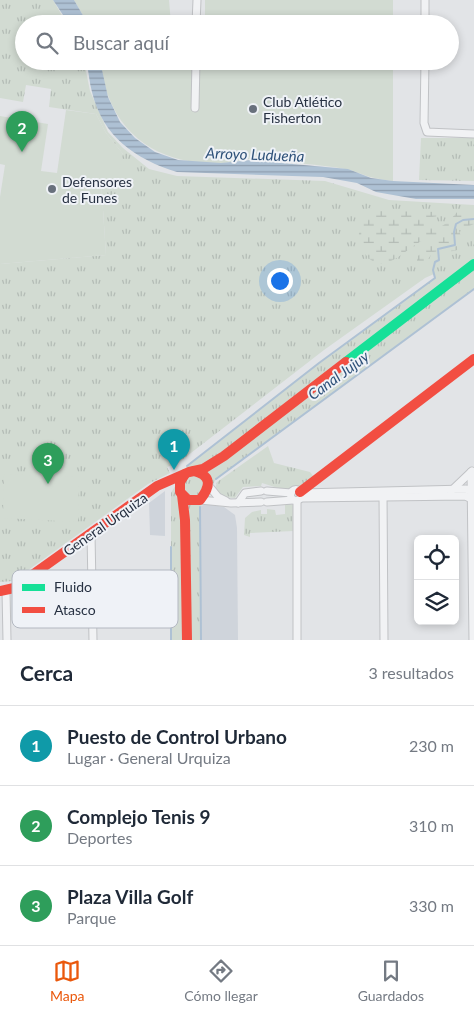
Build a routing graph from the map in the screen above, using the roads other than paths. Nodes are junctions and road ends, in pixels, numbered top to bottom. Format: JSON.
{"nodes":[{"id":1,"x":197,"y":0,"type":"edge"},
{"id":2,"x":425,"y":0,"type":"edge"},
{"id":3,"x":196,"y":15,"type":"edge"},
{"id":4,"x":425,"y":15,"type":"edge"},
{"id":5,"x":196,"y":70,"type":"edge"},
{"id":6,"x":424,"y":70,"type":"edge"},
{"id":7,"x":195,"y":108,"type":"dead end"},
{"id":8,"x":474,"y":134,"type":"edge"},
{"id":9,"x":474,"y":264,"type":"edge"},
{"id":10,"x":474,"y":359,"type":"edge"},
{"id":11,"x":224,"y":456,"type":"junction"},
{"id":12,"x":472,"y":471,"type":"edge"},
{"id":13,"x":190,"y":473,"type":"junction"},
{"id":14,"x":208,"y":484,"type":"junction"},
{"id":15,"x":159,"y":486,"type":"junction"},
{"id":16,"x":276,"y":492,"type":"junction"},
{"id":17,"x":450,"y":492,"type":"junction"},
{"id":18,"x":383,"y":493,"type":"junction"},
{"id":19,"x":181,"y":494,"type":"junction"},
{"id":20,"x":473,"y":495,"type":"edge"},
{"id":21,"x":297,"y":496,"type":"junction"},
{"id":22,"x":198,"y":500,"type":"junction"},
{"id":23,"x":275,"y":500,"type":"junction"},
{"id":24,"x":234,"y":503,"type":"junction"},
{"id":25,"x":185,"y":528,"type":"junction"},
{"id":26,"x":91,"y":534,"type":"junction"},
{"id":27,"x":40,"y":570,"type":"edge"},
{"id":28,"x":92,"y":570,"type":"edge"},
{"id":29,"x":3,"y":591,"type":"edge"},
{"id":30,"x":7,"y":640,"type":"edge"},
{"id":31,"x":187,"y":640,"type":"edge"},
{"id":32,"x":297,"y":640,"type":"edge"},
{"id":33,"x":384,"y":640,"type":"edge"},
{"id":34,"x":473,"y":640,"type":"edge"}],
"edges":[{"from":1,"to":3,"type":"street"},
{"from":2,"to":4,"type":"street"},
{"from":5,"to":7,"type":"street"},
{"from":6,"to":8,"type":"street"},
{"from":9,"to":11,"type":"main road","name":"General Urquiza"},
{"from":10,"to":21,"type":"main road"},
{"from":11,"to":13,"type":"main road","name":"General Urquiza"},
{"from":11,"to":14,"type":"main road","name":"General Urquiza"},
{"from":12,"to":17,"type":"street"},
{"from":12,"to":20,"type":"street"},
{"from":13,"to":14,"type":"main road"},
{"from":13,"to":15,"type":"main road","name":"General Urquiza"},
{"from":13,"to":19,"type":"main road"},
{"from":14,"to":22,"type":"main road"},
{"from":14,"to":24,"type":"street"},
{"from":15,"to":19,"type":"main road","name":"General Urquiza"},
{"from":15,"to":26,"type":"main road","name":"General Urquiza"},
{"from":16,"to":21,"type":"street"},
{"from":16,"to":23,"type":"street"},
{"from":16,"to":24,"type":"street"},
{"from":17,"to":18,"type":"street"},
{"from":17,"to":20,"type":"street"},
{"from":18,"to":21,"type":"street"},
{"from":18,"to":33,"type":"street"},
{"from":19,"to":22,"type":"main road"},
{"from":19,"to":25,"type":"main road"},
{"from":20,"to":34,"type":"street"},
{"from":21,"to":23,"type":"street"},
{"from":21,"to":32,"type":"street"},
{"from":22,"to":24,"type":"street"},
{"from":22,"to":25,"type":"main road"},
{"from":23,"to":24,"type":"street"},
{"from":25,"to":31,"type":"main road"},
{"from":26,"to":27,"type":"main road","name":"General Urquiza"},
{"from":26,"to":28,"type":"street"},
{"from":29,"to":30,"type":"street"}]}
